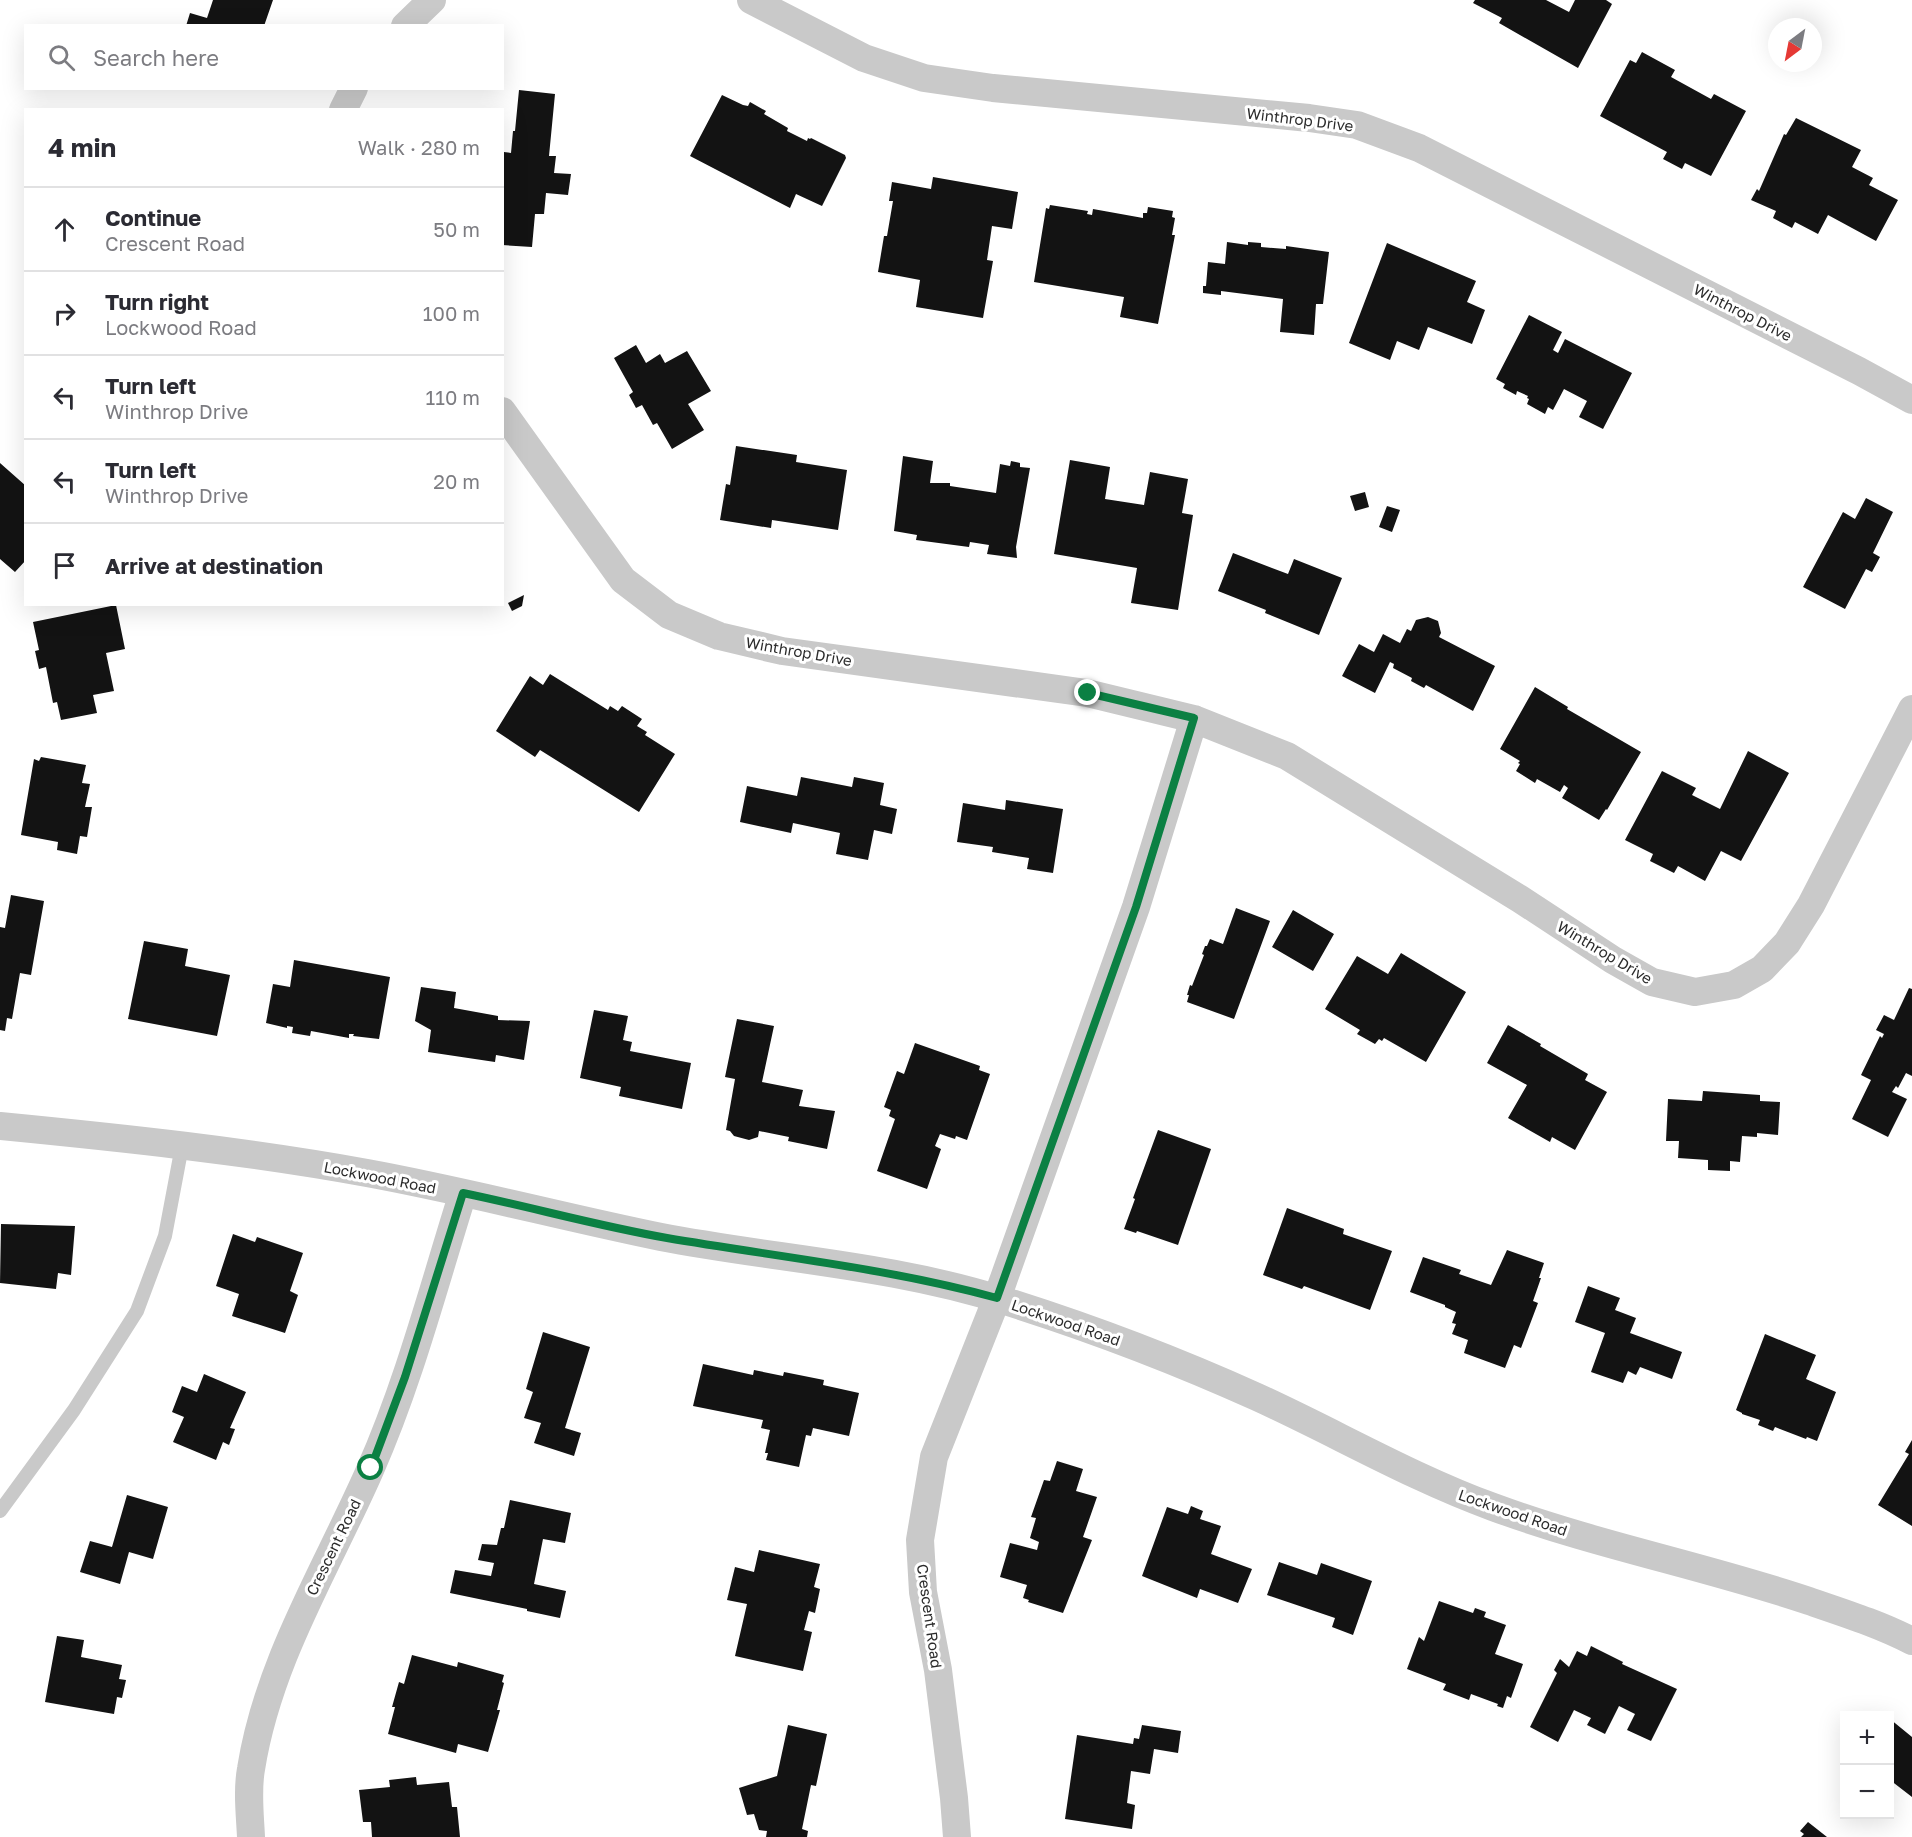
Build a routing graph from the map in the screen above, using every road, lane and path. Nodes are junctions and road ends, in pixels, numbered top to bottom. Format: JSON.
{"nodes":[{"id":1,"x":432,"y":0,"type":"edge"},
{"id":2,"x":751,"y":0,"type":"edge"},
{"id":3,"x":407,"y":24,"type":"edge"},
{"id":4,"x":353,"y":90,"type":"edge"},
{"id":5,"x":344,"y":108,"type":"edge"},
{"id":6,"x":1912,"y":400,"type":"edge"},
{"id":7,"x":504,"y":414,"type":"edge"},
{"id":8,"x":1912,"y":709,"type":"edge"},
{"id":9,"x":1194,"y":718,"type":"junction"},
{"id":10,"x":0,"y":1126,"type":"edge"},
{"id":11,"x":182,"y":1146,"type":"junction"},
{"id":12,"x":463,"y":1193,"type":"junction"},
{"id":13,"x":997,"y":1298,"type":"junction"},
{"id":14,"x":0,"y":1510,"type":"edge"},
{"id":15,"x":1912,"y":1641,"type":"edge"},
{"id":16,"x":251,"y":1837,"type":"edge"},
{"id":17,"x":957,"y":1837,"type":"edge"}],
"edges":[{"from":1,"to":3,"type":"street"},
{"from":2,"to":6,"type":"street","name":"Winthrop Drive"},
{"from":4,"to":5,"type":"street"},
{"from":7,"to":9,"type":"street","name":"Winthrop Drive"},
{"from":8,"to":9,"type":"street","name":"Winthrop Drive"},
{"from":9,"to":13,"type":"street"},
{"from":10,"to":11,"type":"street","name":"Lockwood Road"},
{"from":11,"to":12,"type":"street","name":"Lockwood Road"},
{"from":11,"to":14,"type":"lane"},
{"from":12,"to":13,"type":"street","name":"Lockwood Road"},
{"from":12,"to":16,"type":"street","name":"Crescent Road"},
{"from":13,"to":15,"type":"street","name":"Lockwood Road"},
{"from":13,"to":17,"type":"street","name":"Crescent Road"}]}
